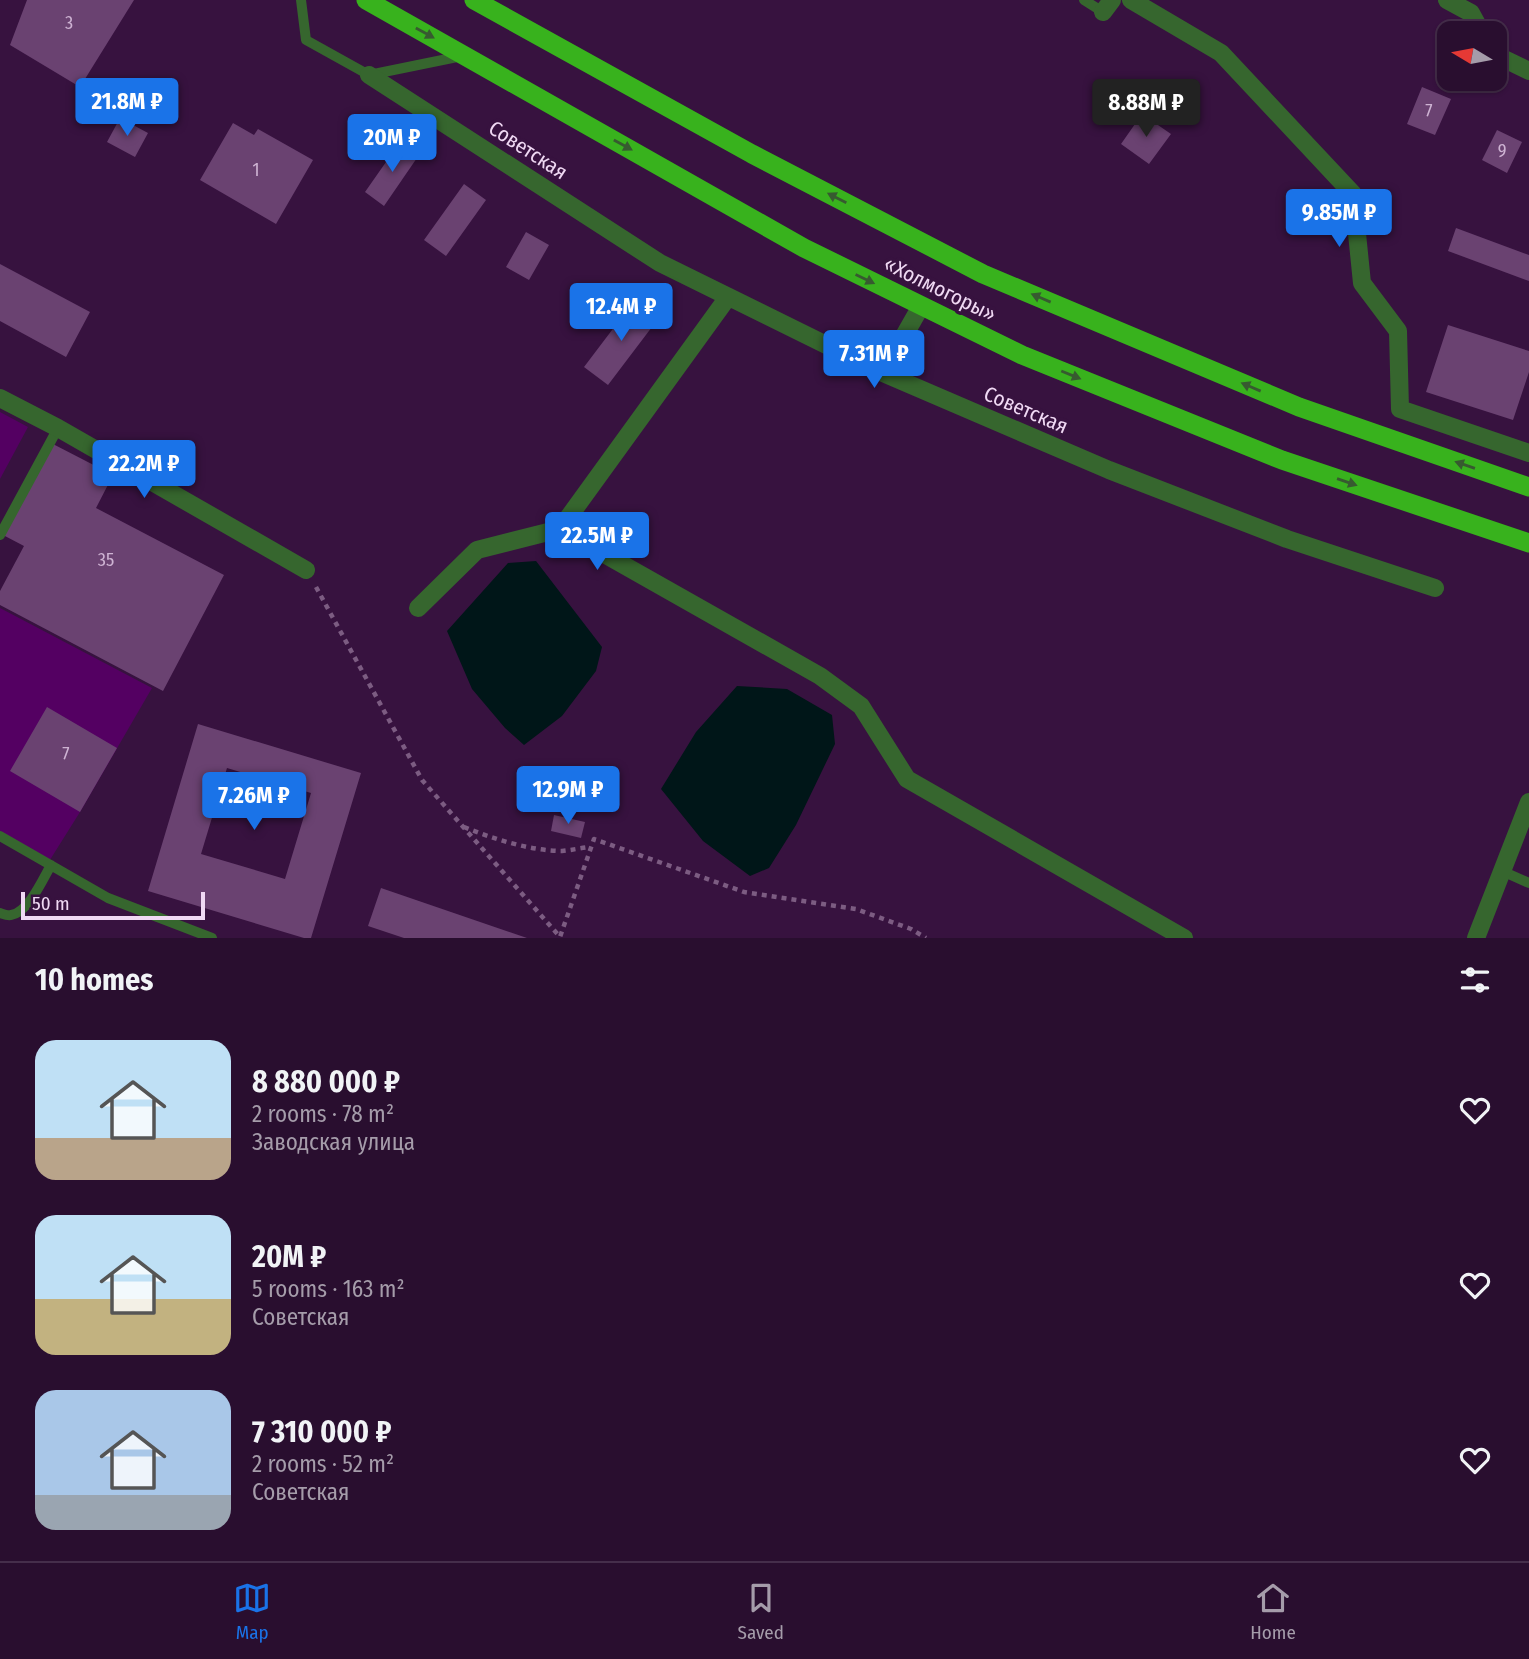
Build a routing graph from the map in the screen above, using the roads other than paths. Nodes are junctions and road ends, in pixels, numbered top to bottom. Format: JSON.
{"nodes":[{"id":1,"x":300,"y":0,"type":"edge"},
{"id":2,"x":366,"y":0,"type":"edge"},
{"id":3,"x":474,"y":0,"type":"edge"},
{"id":4,"x":1084,"y":0,"type":"edge"},
{"id":5,"x":1131,"y":0,"type":"edge"},
{"id":6,"x":1447,"y":0,"type":"edge"},
{"id":7,"x":1108,"y":6,"type":"edge"},
{"id":8,"x":1475,"y":21,"type":"edge"},
{"id":9,"x":464,"y":55,"type":"junction"},
{"id":10,"x":1507,"y":60,"type":"edge"},
{"id":11,"x":1529,"y":71,"type":"edge"},
{"id":12,"x":369,"y":75,"type":"junction"},
{"id":13,"x":728,"y":297,"type":"junction"},
{"id":14,"x":921,"y":306,"type":"junction"},
{"id":15,"x":883,"y":373,"type":"junction"},
{"id":16,"x":0,"y":398,"type":"edge"},
{"id":17,"x":58,"y":428,"type":"junction"},
{"id":18,"x":1529,"y":453,"type":"edge"},
{"id":19,"x":1529,"y":487,"type":"edge"},
{"id":20,"x":560,"y":529,"type":"junction"},
{"id":21,"x":0,"y":535,"type":"edge"},
{"id":22,"x":1529,"y":543,"type":"edge"},
{"id":23,"x":306,"y":570,"type":"road end"},
{"id":24,"x":1435,"y":588,"type":"dead end"},
{"id":25,"x":418,"y":608,"type":"dead end"},
{"id":26,"x":1529,"y":802,"type":"edge"},
{"id":27,"x":0,"y":836,"type":"edge"},
{"id":28,"x":51,"y":866,"type":"junction"},
{"id":29,"x":1502,"y":871,"type":"junction"},
{"id":30,"x":1529,"y":883,"type":"edge"},
{"id":31,"x":0,"y":913,"type":"edge"},
{"id":32,"x":212,"y":938,"type":"edge"},
{"id":33,"x":1184,"y":938,"type":"edge"},
{"id":34,"x":1476,"y":938,"type":"edge"}],
"edges":[{"from":1,"to":12,"type":"lane"},
{"from":2,"to":9,"type":"highway","name":"«Холмогоры»","one_way":true},
{"from":19,"to":3,"type":"highway","name":"«Холмогоры»","one_way":true},
{"from":4,"to":7,"type":"lane"},
{"from":5,"to":18,"type":"street"},
{"from":6,"to":8,"type":"street"},
{"from":9,"to":12,"type":"lane"},
{"from":9,"to":14,"type":"highway","name":"«Холмогоры»","one_way":true},
{"from":10,"to":11,"type":"street"},
{"from":12,"to":13,"type":"street","name":"Советская"},
{"from":13,"to":15,"type":"street","name":"Советская"},
{"from":13,"to":20,"type":"street"},
{"from":14,"to":15,"type":"street"},
{"from":14,"to":22,"type":"highway","name":"«Холмогоры»","one_way":true},
{"from":15,"to":24,"type":"street","name":"Советская"},
{"from":16,"to":17,"type":"street"},
{"from":17,"to":21,"type":"lane"},
{"from":17,"to":23,"type":"street"},
{"from":20,"to":25,"type":"street"},
{"from":20,"to":33,"type":"street"},
{"from":26,"to":29,"type":"street"},
{"from":27,"to":28,"type":"lane"},
{"from":28,"to":31,"type":"lane"},
{"from":28,"to":32,"type":"lane"},
{"from":29,"to":30,"type":"lane"},
{"from":29,"to":34,"type":"street"}]}
